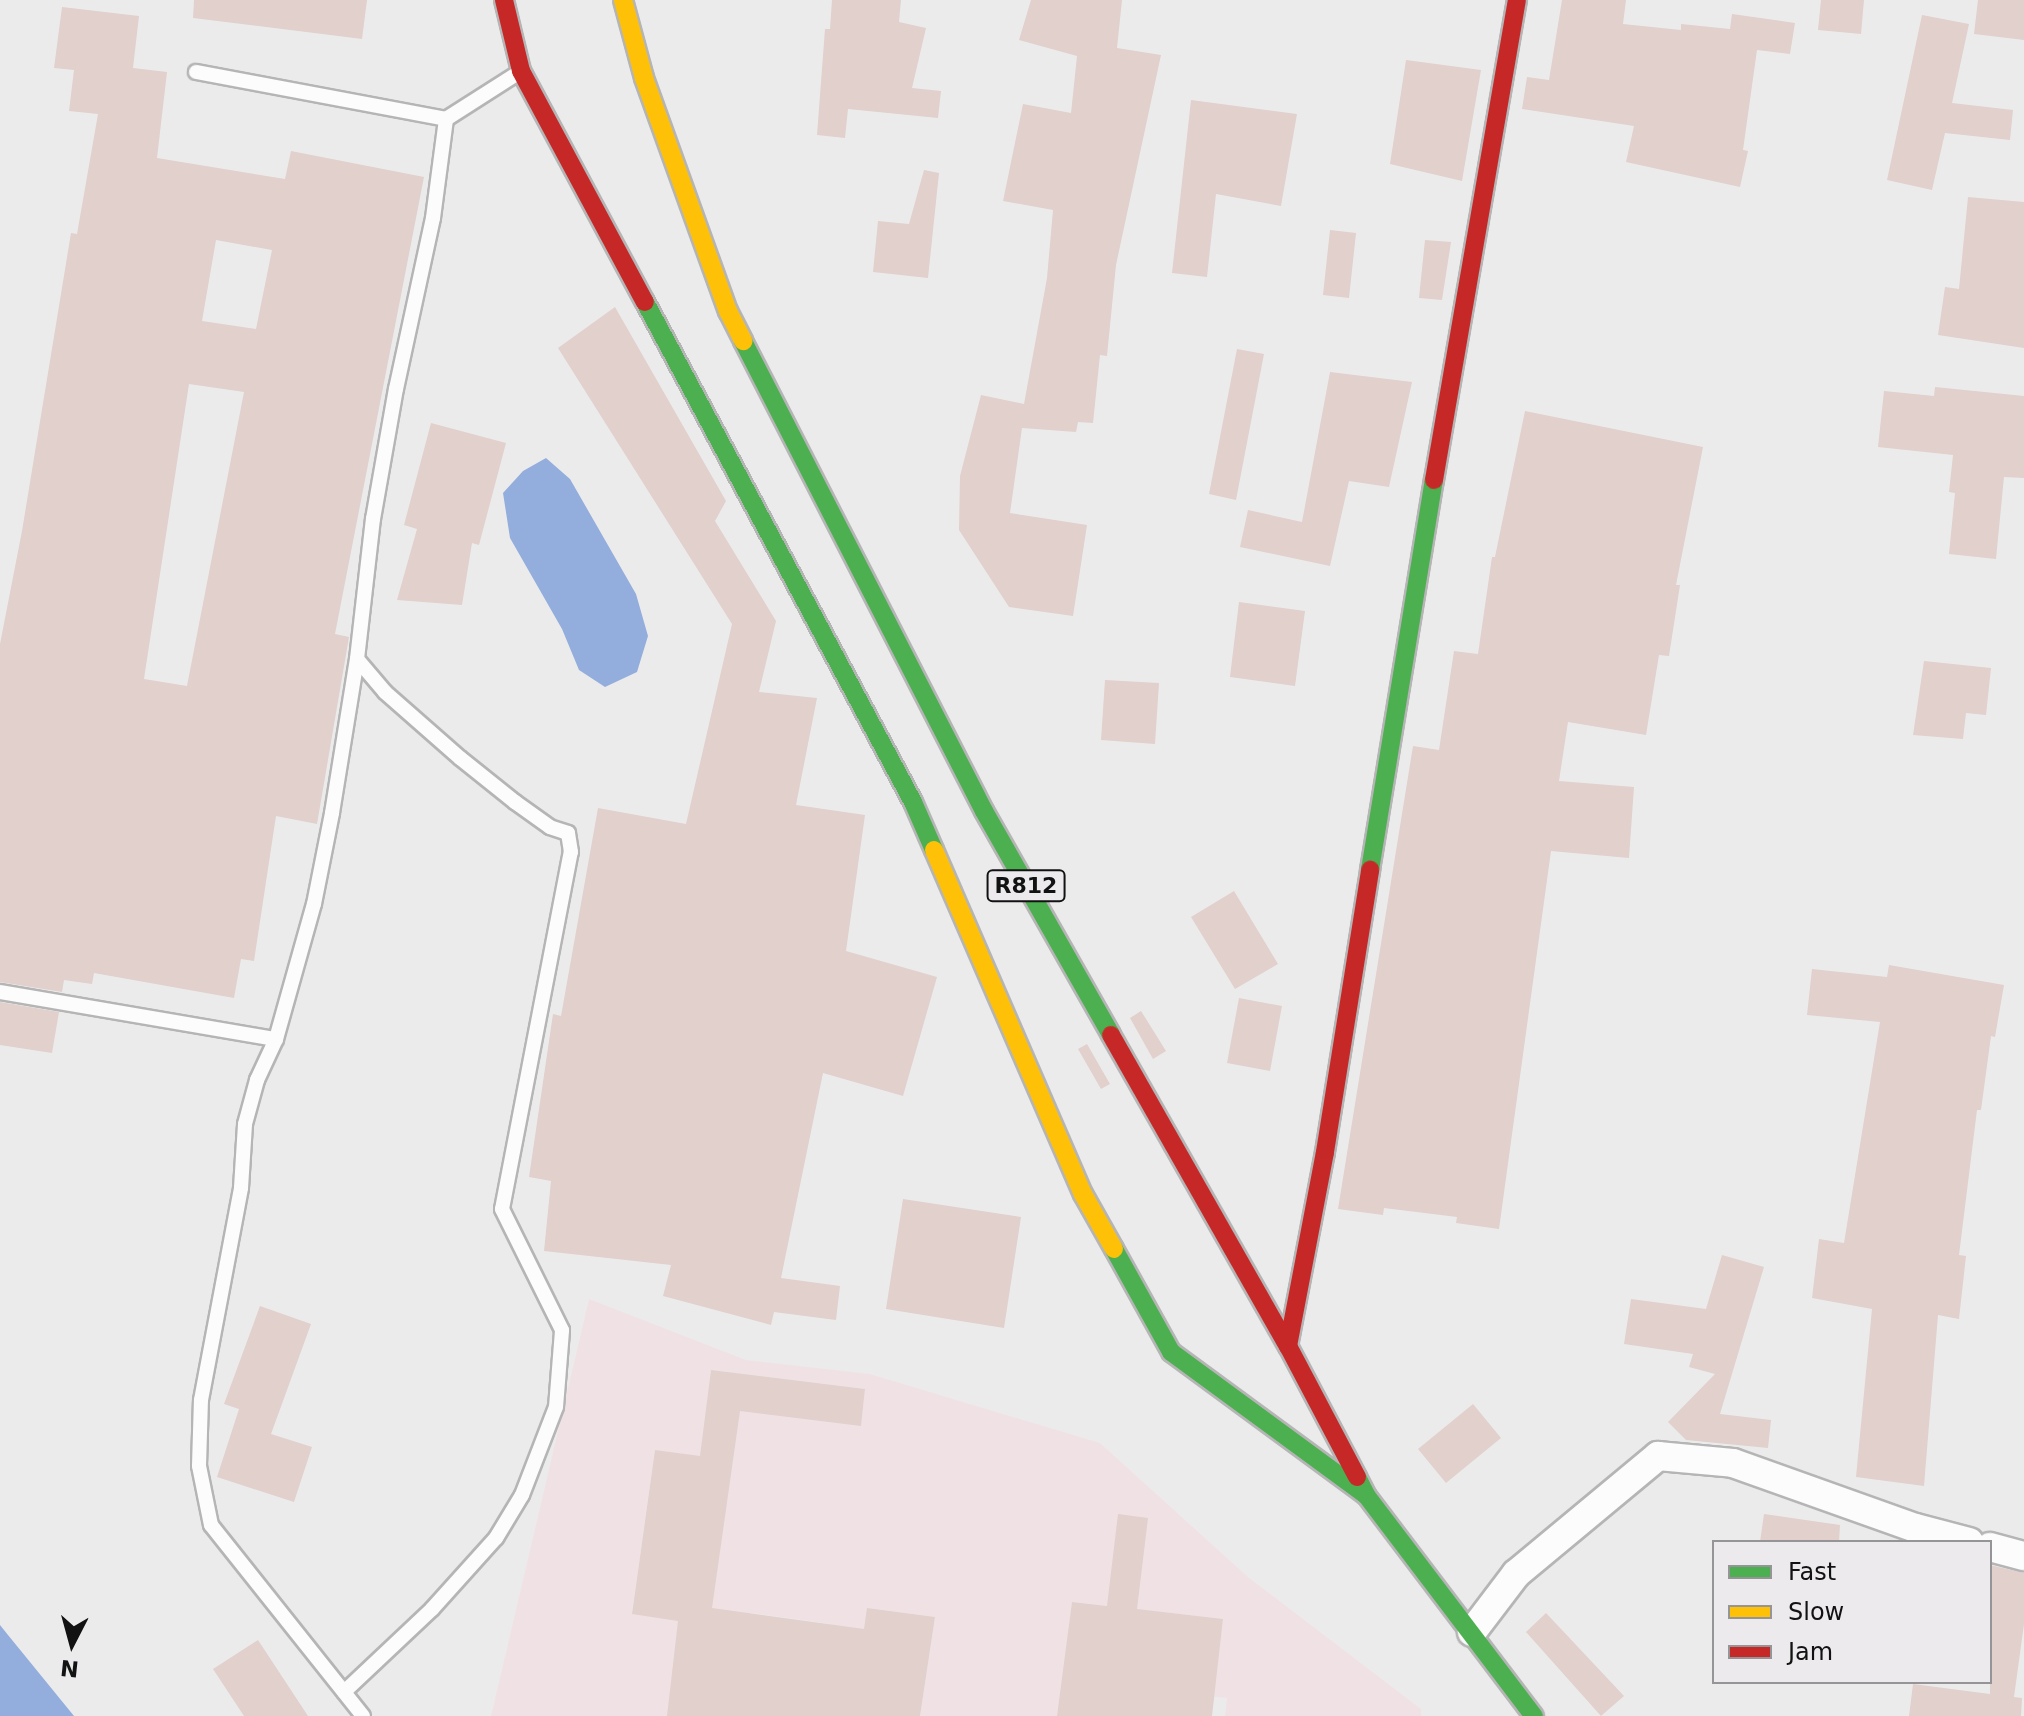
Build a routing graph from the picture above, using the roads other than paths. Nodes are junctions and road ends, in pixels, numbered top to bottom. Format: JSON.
{"nodes":[{"id":1,"x":504,"y":0,"type":"edge"},
{"id":2,"x":623,"y":0,"type":"edge"},
{"id":3,"x":1517,"y":0,"type":"edge"},
{"id":4,"x":521,"y":71,"type":"junction"},
{"id":5,"x":196,"y":72,"type":"dead end"},
{"id":6,"x":446,"y":119,"type":"junction"},
{"id":7,"x":357,"y":659,"type":"junction"},
{"id":8,"x":0,"y":992,"type":"edge"},
{"id":9,"x":276,"y":1039,"type":"junction"},
{"id":10,"x":1288,"y":1346,"type":"junction"},
{"id":11,"x":1366,"y":1495,"type":"junction"},
{"id":12,"x":1961,"y":1540,"type":"edge"},
{"id":13,"x":1992,"y":1548,"type":"edge"},
{"id":14,"x":2024,"y":1556,"type":"edge"},
{"id":15,"x":1472,"y":1632,"type":"junction"},
{"id":16,"x":344,"y":1692,"type":"junction"},
{"id":17,"x":363,"y":1716,"type":"edge"},
{"id":18,"x":1534,"y":1716,"type":"edge"}],
"edges":[{"from":1,"to":4,"type":"street"},
{"from":2,"to":10,"type":"street","number":"R812"},
{"from":3,"to":10,"type":"street"},
{"from":4,"to":6,"type":"lane"},
{"from":4,"to":11,"type":"street"},
{"from":5,"to":6,"type":"lane"},
{"from":6,"to":7,"type":"lane"},
{"from":7,"to":9,"type":"lane"},
{"from":7,"to":16,"type":"lane"},
{"from":8,"to":9,"type":"lane"},
{"from":9,"to":16,"type":"lane"},
{"from":10,"to":11,"type":"street","number":"R812"},
{"from":11,"to":15,"type":"street","number":"R812"},
{"from":12,"to":15,"type":"street"},
{"from":13,"to":14,"type":"street"},
{"from":15,"to":18,"type":"street","number":"R812"},
{"from":16,"to":17,"type":"lane"}]}
